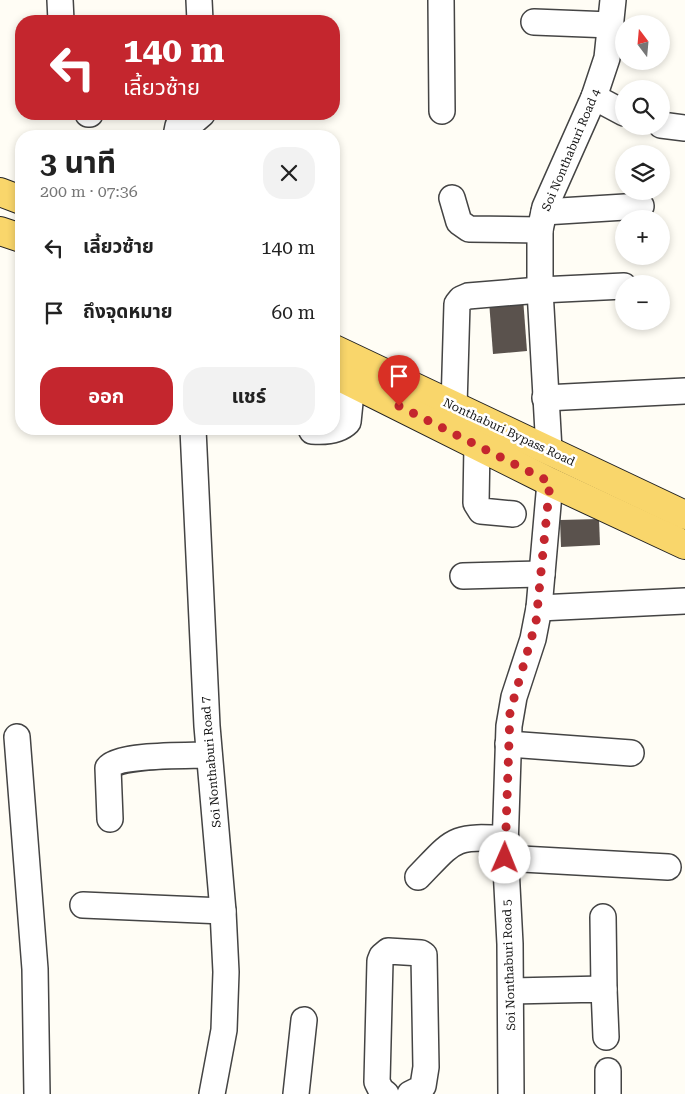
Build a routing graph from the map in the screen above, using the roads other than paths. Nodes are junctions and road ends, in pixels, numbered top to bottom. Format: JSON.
{"nodes":[{"id":1,"x":60,"y":0,"type":"edge"},
{"id":2,"x":199,"y":0,"type":"edge"},
{"id":3,"x":441,"y":0,"type":"edge"},
{"id":4,"x":613,"y":0,"type":"edge"},
{"id":5,"x":61,"y":15,"type":"edge"},
{"id":6,"x":200,"y":15,"type":"edge"},
{"id":7,"x":534,"y":22,"type":"dead end"},
{"id":8,"x":611,"y":25,"type":"junction"},
{"id":9,"x":594,"y":96,"type":"junction"},
{"id":10,"x":615,"y":108,"type":"edge"},
{"id":11,"x":442,"y":111,"type":"dead end"},
{"id":12,"x":195,"y":120,"type":"edge"},
{"id":13,"x":670,"y":126,"type":"edge"},
{"id":14,"x":685,"y":128,"type":"edge"},
{"id":15,"x":179,"y":130,"type":"edge"},
{"id":16,"x":0,"y":192,"type":"edge"},
{"id":17,"x":15,"y":198,"type":"edge"},
{"id":18,"x":452,"y":198,"type":"dead end"},
{"id":19,"x":641,"y":206,"type":"dead end"},
{"id":20,"x":0,"y":209,"type":"edge"},
{"id":21,"x":15,"y":213,"type":"edge"},
{"id":22,"x":542,"y":221,"type":"junction"},
{"id":23,"x":0,"y":231,"type":"edge"},
{"id":24,"x":15,"y":236,"type":"edge"},
{"id":25,"x":615,"y":286,"type":"edge"},
{"id":26,"x":540,"y":290,"type":"junction"},
{"id":27,"x":340,"y":352,"type":"edge"},
{"id":28,"x":343,"y":379,"type":"edge"},
{"id":29,"x":685,"y":391,"type":"edge"},
{"id":30,"x":545,"y":398,"type":"junction"},
{"id":31,"x":454,"y":406,"type":"junction"},
{"id":32,"x":340,"y":427,"type":"edge"},
{"id":33,"x":193,"y":435,"type":"edge"},
{"id":34,"x":477,"y":445,"type":"junction"},
{"id":35,"x":549,"y":450,"type":"junction"},
{"id":36,"x":550,"y":482,"type":"junction"},
{"id":37,"x":513,"y":514,"type":"dead end"},
{"id":38,"x":685,"y":515,"type":"edge"},
{"id":39,"x":685,"y":545,"type":"edge"},
{"id":40,"x":542,"y":574,"type":"junction"},
{"id":41,"x":463,"y":576,"type":"dead end"},
{"id":42,"x":685,"y":601,"type":"edge"},
{"id":43,"x":539,"y":608,"type":"junction"},
{"id":44,"x":16,"y":736,"type":"dead end"},
{"id":45,"x":508,"y":744,"type":"junction"},
{"id":46,"x":631,"y":753,"type":"dead end"},
{"id":47,"x":209,"y":755,"type":"junction"},
{"id":48,"x":110,"y":819,"type":"dead end"},
{"id":49,"x":505,"y":849,"type":"junction"},
{"id":50,"x":668,"y":867,"type":"dead end"},
{"id":51,"x":418,"y":876,"type":"dead end"},
{"id":52,"x":83,"y":905,"type":"dead end"},
{"id":53,"x":223,"y":911,"type":"junction"},
{"id":54,"x":603,"y":917,"type":"dead end"},
{"id":55,"x":604,"y":989,"type":"junction"},
{"id":56,"x":511,"y":991,"type":"junction"},
{"id":57,"x":304,"y":1020,"type":"dead end"},
{"id":58,"x":606,"y":1037,"type":"dead end"},
{"id":59,"x":37,"y":1094,"type":"edge"},
{"id":60,"x":212,"y":1094,"type":"edge"},
{"id":61,"x":296,"y":1094,"type":"edge"},
{"id":62,"x":386,"y":1094,"type":"edge"},
{"id":63,"x":410,"y":1094,"type":"edge"},
{"id":64,"x":511,"y":1094,"type":"edge"}],
"edges":[{"from":1,"to":5,"type":"street"},
{"from":2,"to":6,"type":"street"},
{"from":3,"to":11,"type":"street"},
{"from":4,"to":8,"type":"street","name":"Soi Nonthaburi Road 4"},
{"from":7,"to":8,"type":"street"},
{"from":8,"to":9,"type":"street","name":"Soi Nonthaburi Road 4"},
{"from":9,"to":10,"type":"street"},
{"from":9,"to":22,"type":"street","name":"Soi Nonthaburi Road 4"},
{"from":12,"to":15,"type":"street"},
{"from":13,"to":14,"type":"street"},
{"from":16,"to":17,"type":"main road"},
{"from":18,"to":22,"type":"street"},
{"from":19,"to":22,"type":"street"},
{"from":20,"to":21,"type":"main road"},
{"from":22,"to":26,"type":"street","name":"Soi Nonthaburi Road 4"},
{"from":23,"to":24,"type":"main road"},
{"from":25,"to":26,"type":"street"},
{"from":26,"to":30,"type":"street","name":"Soi Nonthaburi Road 4"},
{"from":26,"to":31,"type":"street"},
{"from":27,"to":31,"type":"main road","name":"Nonthaburi Bypass Road"},
{"from":28,"to":32,"type":"street"},
{"from":28,"to":34,"type":"main road","name":"Nonthaburi Bypass Road"},
{"from":29,"to":30,"type":"street"},
{"from":30,"to":35,"type":"street","name":"Soi Nonthaburi Road 4"},
{"from":31,"to":35,"type":"main road","name":"Nonthaburi Bypass Road"},
{"from":33,"to":47,"type":"street","name":"Soi Nonthaburi Road 7"},
{"from":34,"to":36,"type":"main road","name":"Nonthaburi Bypass Road"},
{"from":34,"to":37,"type":"street"},
{"from":35,"to":38,"type":"main road","name":"Nonthaburi Bypass Road"},
{"from":36,"to":39,"type":"main road","name":"Nonthaburi Bypass Road"},
{"from":36,"to":40,"type":"street","name":"Soi Nonthaburi Road 5"},
{"from":40,"to":41,"type":"street"},
{"from":40,"to":43,"type":"street","name":"Soi Nonthaburi Road 5"},
{"from":42,"to":43,"type":"street"},
{"from":43,"to":45,"type":"street","name":"Soi Nonthaburi Road 5"},
{"from":44,"to":59,"type":"street"},
{"from":45,"to":46,"type":"street"},
{"from":45,"to":49,"type":"street","name":"Soi Nonthaburi Road 5"},
{"from":47,"to":48,"type":"street"},
{"from":47,"to":53,"type":"street","name":"Soi Nonthaburi Road 7"},
{"from":49,"to":50,"type":"street"},
{"from":49,"to":51,"type":"street"},
{"from":49,"to":56,"type":"street","name":"Soi Nonthaburi Road 5"},
{"from":52,"to":53,"type":"street"},
{"from":53,"to":60,"type":"street","name":"Soi Nonthaburi Road 7"},
{"from":54,"to":55,"type":"street"},
{"from":55,"to":56,"type":"street"},
{"from":55,"to":58,"type":"street"},
{"from":56,"to":64,"type":"street","name":"Soi Nonthaburi Road 5"},
{"from":57,"to":61,"type":"street"},
{"from":62,"to":63,"type":"street"}]}
